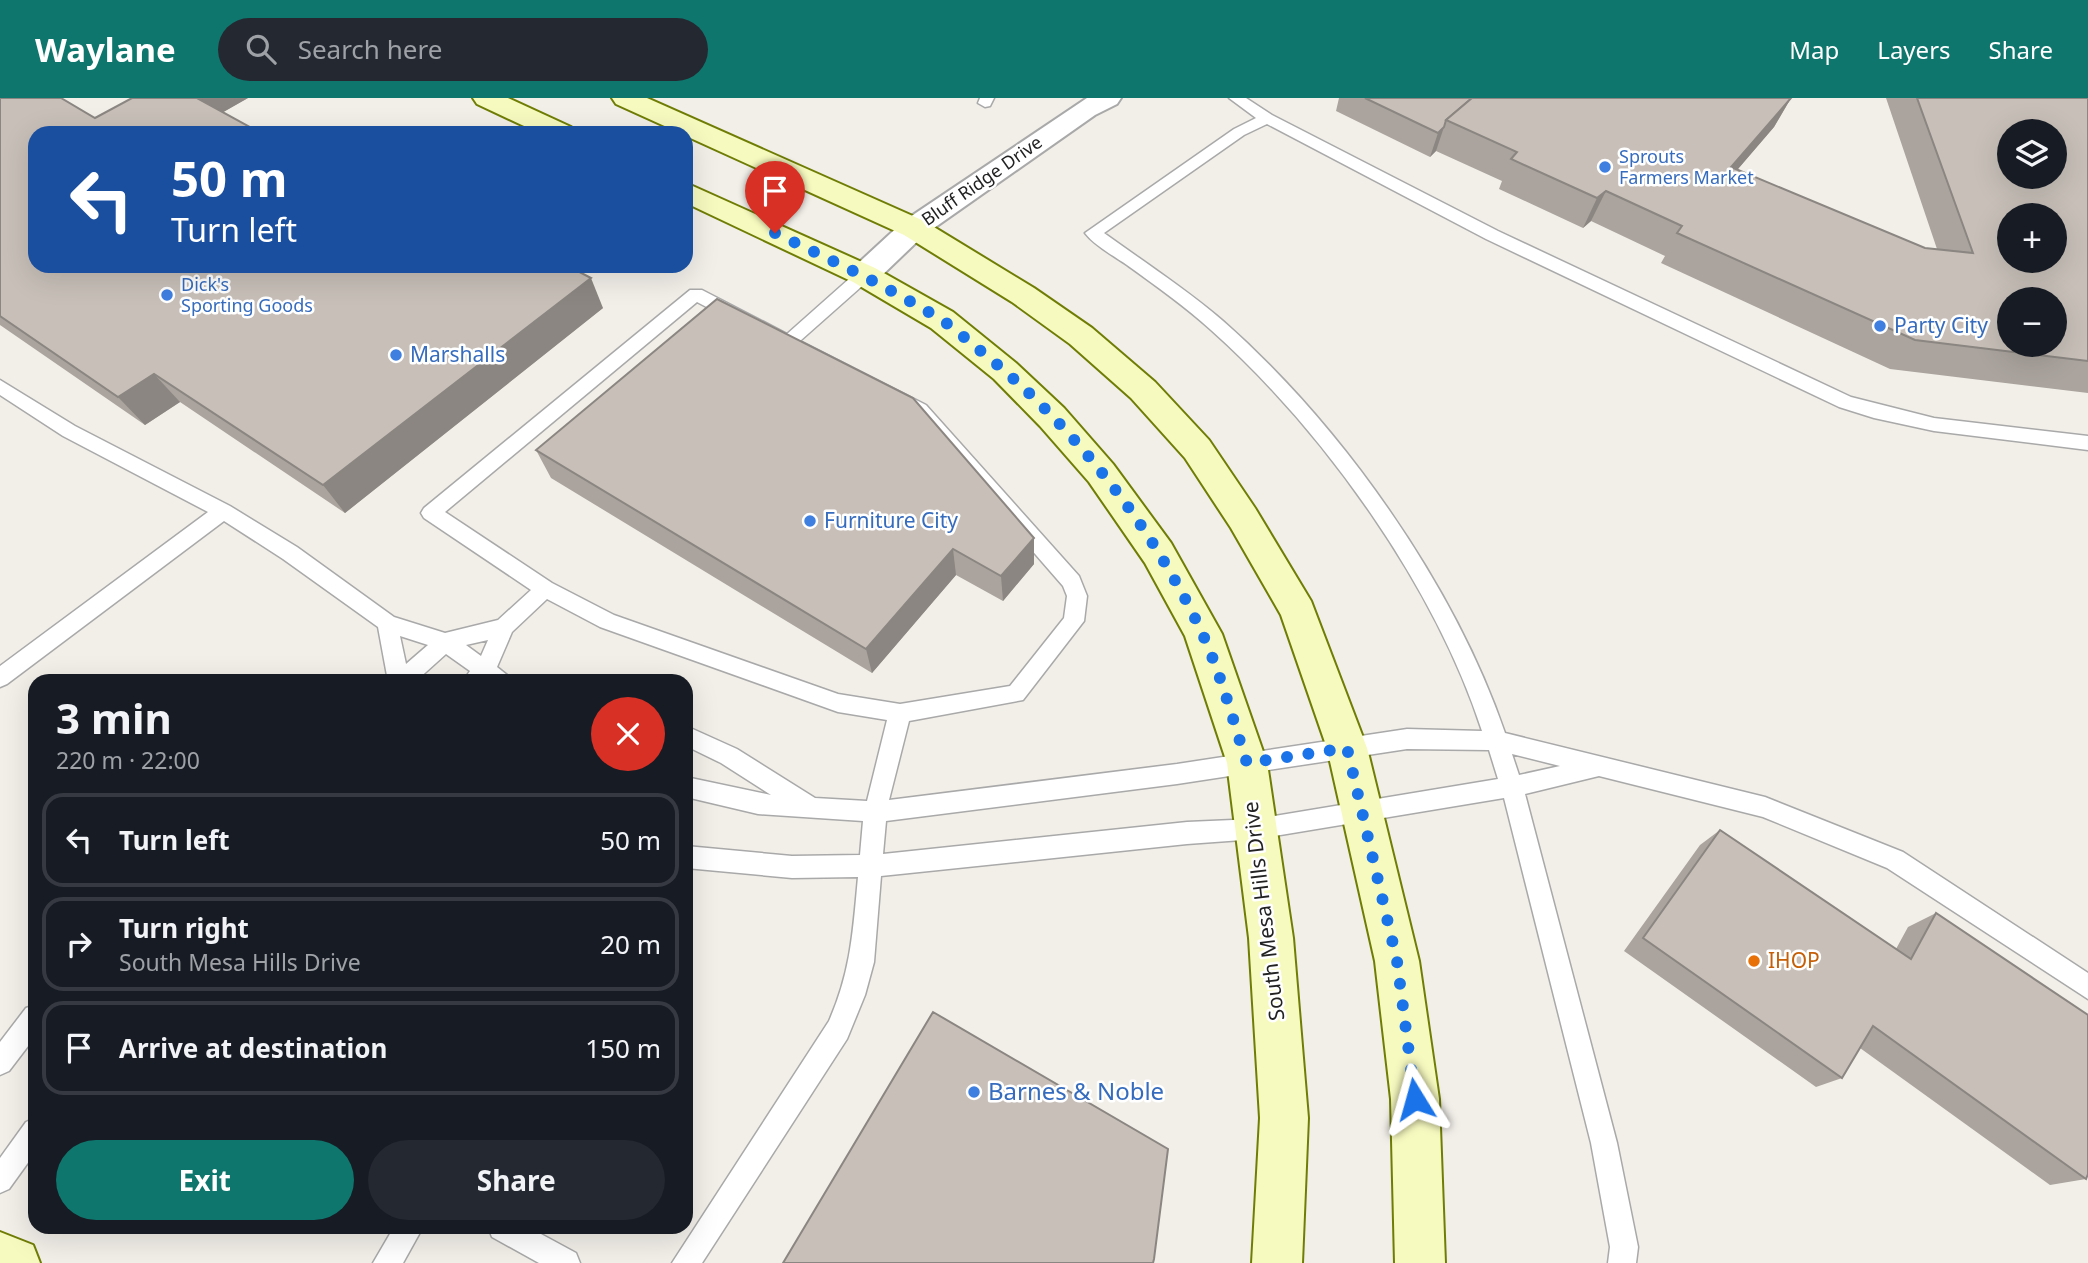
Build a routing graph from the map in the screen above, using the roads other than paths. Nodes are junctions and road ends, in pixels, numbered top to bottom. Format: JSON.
{"nodes":[{"id":1,"x":486,"y":98,"type":"edge"},
{"id":2,"x":625,"y":98,"type":"edge"},
{"id":3,"x":1236,"y":98,"type":"edge"},
{"id":4,"x":1092,"y":102,"type":"edge"},
{"id":5,"x":1267,"y":118,"type":"junction"},
{"id":6,"x":546,"y":126,"type":"edge"},
{"id":7,"x":687,"y":126,"type":"edge"},
{"id":8,"x":693,"y":129,"type":"edge"},
{"id":9,"x":693,"y":195,"type":"edge"},
{"id":10,"x":914,"y":229,"type":"junction"},
{"id":11,"x":864,"y":275,"type":"junction"},
{"id":12,"x":788,"y":342,"type":"junction"},
{"id":13,"x":0,"y":386,"type":"edge"},
{"id":14,"x":2088,"y":443,"type":"edge"},
{"id":15,"x":223,"y":511,"type":"junction"},
{"id":16,"x":545,"y":589,"type":"junction"},
{"id":17,"x":387,"y":622,"type":"junction"},
{"id":18,"x":504,"y":627,"type":"junction"},
{"id":19,"x":446,"y":642,"type":"junction"},
{"id":20,"x":398,"y":674,"type":"edge"},
{"id":21,"x":408,"y":674,"type":"edge"},
{"id":22,"x":483,"y":674,"type":"edge"},
{"id":23,"x":487,"y":674,"type":"edge"},
{"id":24,"x":0,"y":678,"type":"edge"},
{"id":25,"x":900,"y":713,"type":"junction"},
{"id":26,"x":693,"y":739,"type":"edge"},
{"id":27,"x":1499,"y":741,"type":"junction"},
{"id":28,"x":1347,"y":748,"type":"junction"},
{"id":29,"x":1247,"y":763,"type":"junction"},
{"id":30,"x":1599,"y":766,"type":"junction"},
{"id":31,"x":1512,"y":787,"type":"junction"},
{"id":32,"x":693,"y":789,"type":"edge"},
{"id":33,"x":812,"y":808,"type":"junction"},
{"id":34,"x":1364,"y":811,"type":"junction"},
{"id":35,"x":876,"y":812,"type":"junction"},
{"id":36,"x":1256,"y":830,"type":"junction"},
{"id":37,"x":693,"y":858,"type":"edge"},
{"id":38,"x":870,"y":866,"type":"junction"},
{"id":39,"x":2088,"y":987,"type":"edge"},
{"id":40,"x":28,"y":1026,"type":"edge"},
{"id":41,"x":0,"y":1062,"type":"edge"},
{"id":42,"x":28,"y":1141,"type":"edge"},
{"id":43,"x":0,"y":1180,"type":"edge"},
{"id":44,"x":405,"y":1234,"type":"edge"},
{"id":45,"x":514,"y":1234,"type":"edge"},
{"id":46,"x":0,"y":1257,"type":"edge"},
{"id":47,"x":15,"y":1263,"type":"edge"},
{"id":48,"x":387,"y":1263,"type":"edge"},
{"id":49,"x":566,"y":1263,"type":"edge"},
{"id":50,"x":685,"y":1263,"type":"edge"},
{"id":51,"x":1277,"y":1263,"type":"edge"},
{"id":52,"x":1420,"y":1263,"type":"edge"},
{"id":53,"x":1622,"y":1263,"type":"edge"}],
"edges":[{"from":1,"to":6,"type":"street"},
{"from":2,"to":7,"type":"street"},
{"from":3,"to":5,"type":"lane"},
{"from":4,"to":10,"type":"street","name":"Bluff Ridge Drive"},
{"from":5,"to":14,"type":"lane"},
{"from":5,"to":27,"type":"lane"},
{"from":8,"to":10,"type":"street"},
{"from":9,"to":11,"type":"street","name":"South Mesa Hills Drive"},
{"from":10,"to":11,"type":"street","name":"Bluff Ridge Drive"},
{"from":10,"to":28,"type":"street"},
{"from":11,"to":12,"type":"lane"},
{"from":11,"to":29,"type":"street","name":"South Mesa Hills Drive"},
{"from":12,"to":16,"type":"lane"},
{"from":12,"to":25,"type":"lane"},
{"from":13,"to":15,"type":"lane"},
{"from":15,"to":17,"type":"lane"},
{"from":15,"to":24,"type":"lane"},
{"from":16,"to":18,"type":"lane"},
{"from":16,"to":25,"type":"lane"},
{"from":17,"to":19,"type":"lane"},
{"from":17,"to":20,"type":"lane"},
{"from":18,"to":19,"type":"lane"},
{"from":18,"to":23,"type":"lane"},
{"from":19,"to":21,"type":"lane"},
{"from":19,"to":22,"type":"lane"},
{"from":25,"to":35,"type":"lane"},
{"from":26,"to":33,"type":"lane"},
{"from":27,"to":28,"type":"lane"},
{"from":27,"to":30,"type":"lane"},
{"from":27,"to":31,"type":"lane"},
{"from":28,"to":29,"type":"lane"},
{"from":28,"to":34,"type":"street"},
{"from":29,"to":35,"type":"lane"},
{"from":29,"to":36,"type":"street","name":"South Mesa Hills Drive"},
{"from":30,"to":31,"type":"lane"},
{"from":30,"to":39,"type":"lane"},
{"from":31,"to":34,"type":"lane"},
{"from":31,"to":53,"type":"lane"},
{"from":32,"to":33,"type":"lane"},
{"from":33,"to":35,"type":"lane"},
{"from":34,"to":36,"type":"lane"},
{"from":34,"to":52,"type":"street"},
{"from":35,"to":38,"type":"lane"},
{"from":36,"to":38,"type":"lane"},
{"from":36,"to":51,"type":"street","name":"South Mesa Hills Drive"},
{"from":37,"to":38,"type":"lane"},
{"from":38,"to":50,"type":"lane"},
{"from":40,"to":41,"type":"lane"},
{"from":42,"to":43,"type":"lane"},
{"from":44,"to":48,"type":"lane"},
{"from":45,"to":49,"type":"lane"},
{"from":46,"to":47,"type":"street"}]}
